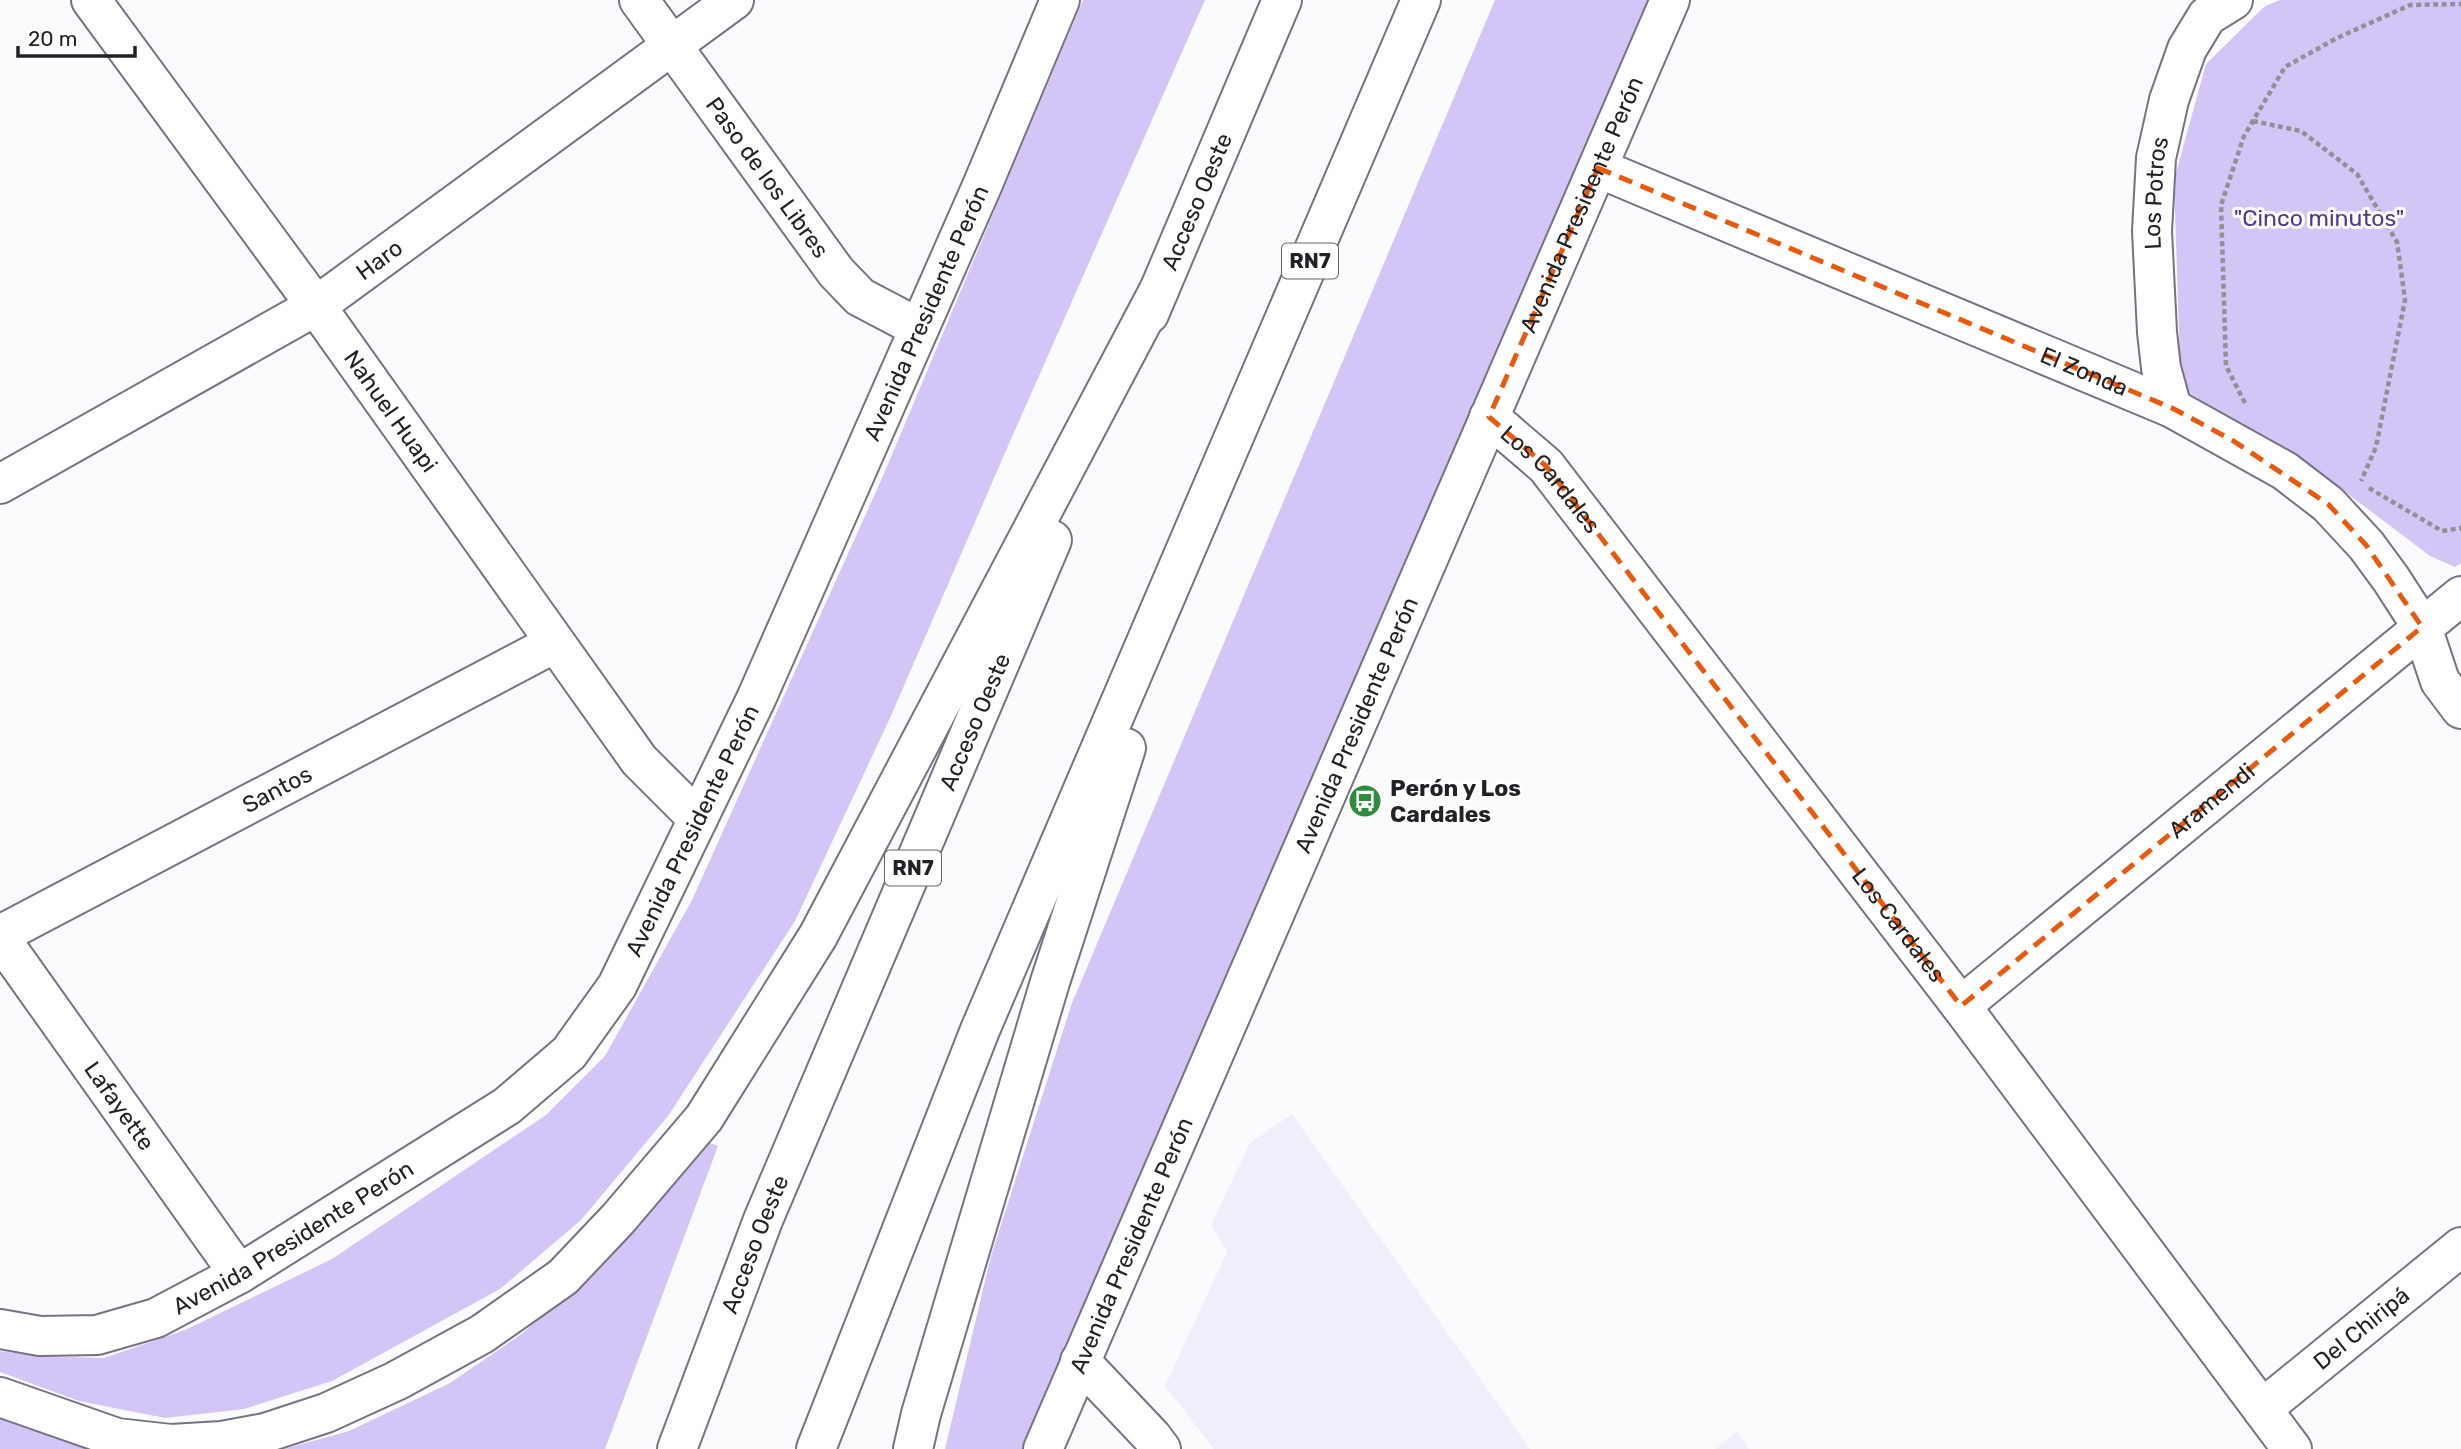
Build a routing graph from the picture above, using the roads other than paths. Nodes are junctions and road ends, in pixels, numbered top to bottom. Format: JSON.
{"nodes":[{"id":1,"x":91,"y":0,"type":"edge"},
{"id":2,"x":639,"y":0,"type":"edge"},
{"id":3,"x":734,"y":0,"type":"edge"},
{"id":4,"x":1060,"y":0,"type":"edge"},
{"id":5,"x":1282,"y":0,"type":"edge"},
{"id":6,"x":1421,"y":0,"type":"edge"},
{"id":7,"x":1670,"y":0,"type":"edge"},
{"id":8,"x":2233,"y":0,"type":"edge"},
{"id":9,"x":673,"y":47,"type":"junction"},
{"id":10,"x":1598,"y":168,"type":"junction"},
{"id":11,"x":1158,"y":290,"type":"junction"},
{"id":12,"x":316,"y":306,"type":"junction"},
{"id":13,"x":919,"y":328,"type":"junction"},
{"id":14,"x":2172,"y":408,"type":"junction"},
{"id":15,"x":1489,"y":417,"type":"junction"},
{"id":16,"x":0,"y":484,"type":"edge"},
{"id":17,"x":1199,"y":522,"type":"junction"},
{"id":18,"x":2461,"y":596,"type":"edge"},
{"id":19,"x":2422,"y":626,"type":"junction"},
{"id":20,"x":555,"y":642,"type":"junction"},
{"id":21,"x":2461,"y":709,"type":"edge"},
{"id":22,"x":698,"y":818,"type":"junction"},
{"id":23,"x":0,"y":936,"type":"edge"},
{"id":24,"x":1961,"y":1006,"type":"junction"},
{"id":25,"x":2461,"y":1247,"type":"edge"},
{"id":26,"x":239,"y":1274,"type":"junction"},
{"id":27,"x":0,"y":1329,"type":"edge"},
{"id":28,"x":1080,"y":1362,"type":"junction"},
{"id":29,"x":0,"y":1397,"type":"edge"},
{"id":30,"x":2262,"y":1409,"type":"junction"},
{"id":31,"x":677,"y":1449,"type":"edge"},
{"id":32,"x":816,"y":1449,"type":"edge"},
{"id":33,"x":913,"y":1449,"type":"edge"},
{"id":34,"x":1043,"y":1449,"type":"edge"},
{"id":35,"x":1161,"y":1449,"type":"edge"},
{"id":36,"x":2292,"y":1449,"type":"edge"}],
"edges":[{"from":1,"to":12,"type":"main road","name":"Nahuel Huapi"},
{"from":2,"to":9,"type":"main road","name":"Paso de los Libres"},
{"from":3,"to":9,"type":"main road","name":"Haro"},
{"from":4,"to":13,"type":"main road","name":"Avenida Presidente Perón"},
{"from":5,"to":11,"type":"main road","name":"Acceso Oeste","number":"RN7"},
{"from":6,"to":17,"type":"main road","number":"RN7"},
{"from":7,"to":10,"type":"main road","name":"Avenida Presidente Perón"},
{"from":8,"to":14,"type":"main road","name":"Los Potros"},
{"from":9,"to":12,"type":"main road","name":"Haro"},
{"from":9,"to":13,"type":"main road","name":"Paso de los Libres"},
{"from":10,"to":14,"type":"main road","name":"El Zonda"},
{"from":10,"to":15,"type":"main road","name":"Avenida Presidente Perón"},
{"from":11,"to":29,"type":"main road"},
{"from":11,"to":31,"type":"main road","name":"Acceso Oeste","number":"RN7"},
{"from":12,"to":16,"type":"main road","name":"Haro"},
{"from":12,"to":20,"type":"main road","name":"Nahuel Huapi"},
{"from":13,"to":22,"type":"main road","name":"Avenida Presidente Perón"},
{"from":14,"to":19,"type":"main road","name":"El Zonda"},
{"from":15,"to":24,"type":"main road","name":"Los Cardales"},
{"from":15,"to":28,"type":"main road","name":"Avenida Presidente Perón"},
{"from":17,"to":32,"type":"main road","number":"RN7"},
{"from":17,"to":33,"type":"main road"},
{"from":18,"to":19,"type":"main road","name":"Aramendi"},
{"from":19,"to":21,"type":"main road","name":"El Zonda"},
{"from":19,"to":24,"type":"main road","name":"Aramendi"},
{"from":20,"to":22,"type":"main road","name":"Nahuel Huapi"},
{"from":20,"to":23,"type":"main road","name":"Santos"},
{"from":22,"to":26,"type":"main road","name":"Avenida Presidente Perón"},
{"from":23,"to":26,"type":"main road","name":"Lafayette"},
{"from":24,"to":30,"type":"main road","name":"Los Cardales"},
{"from":25,"to":30,"type":"main road","name":"Del Chiripá"},
{"from":26,"to":27,"type":"main road","name":"Avenida Presidente Perón"},
{"from":28,"to":34,"type":"main road","name":"Avenida Presidente Perón"},
{"from":28,"to":35,"type":"main road"},
{"from":30,"to":36,"type":"main road","name":"Los Cardales"}]}
